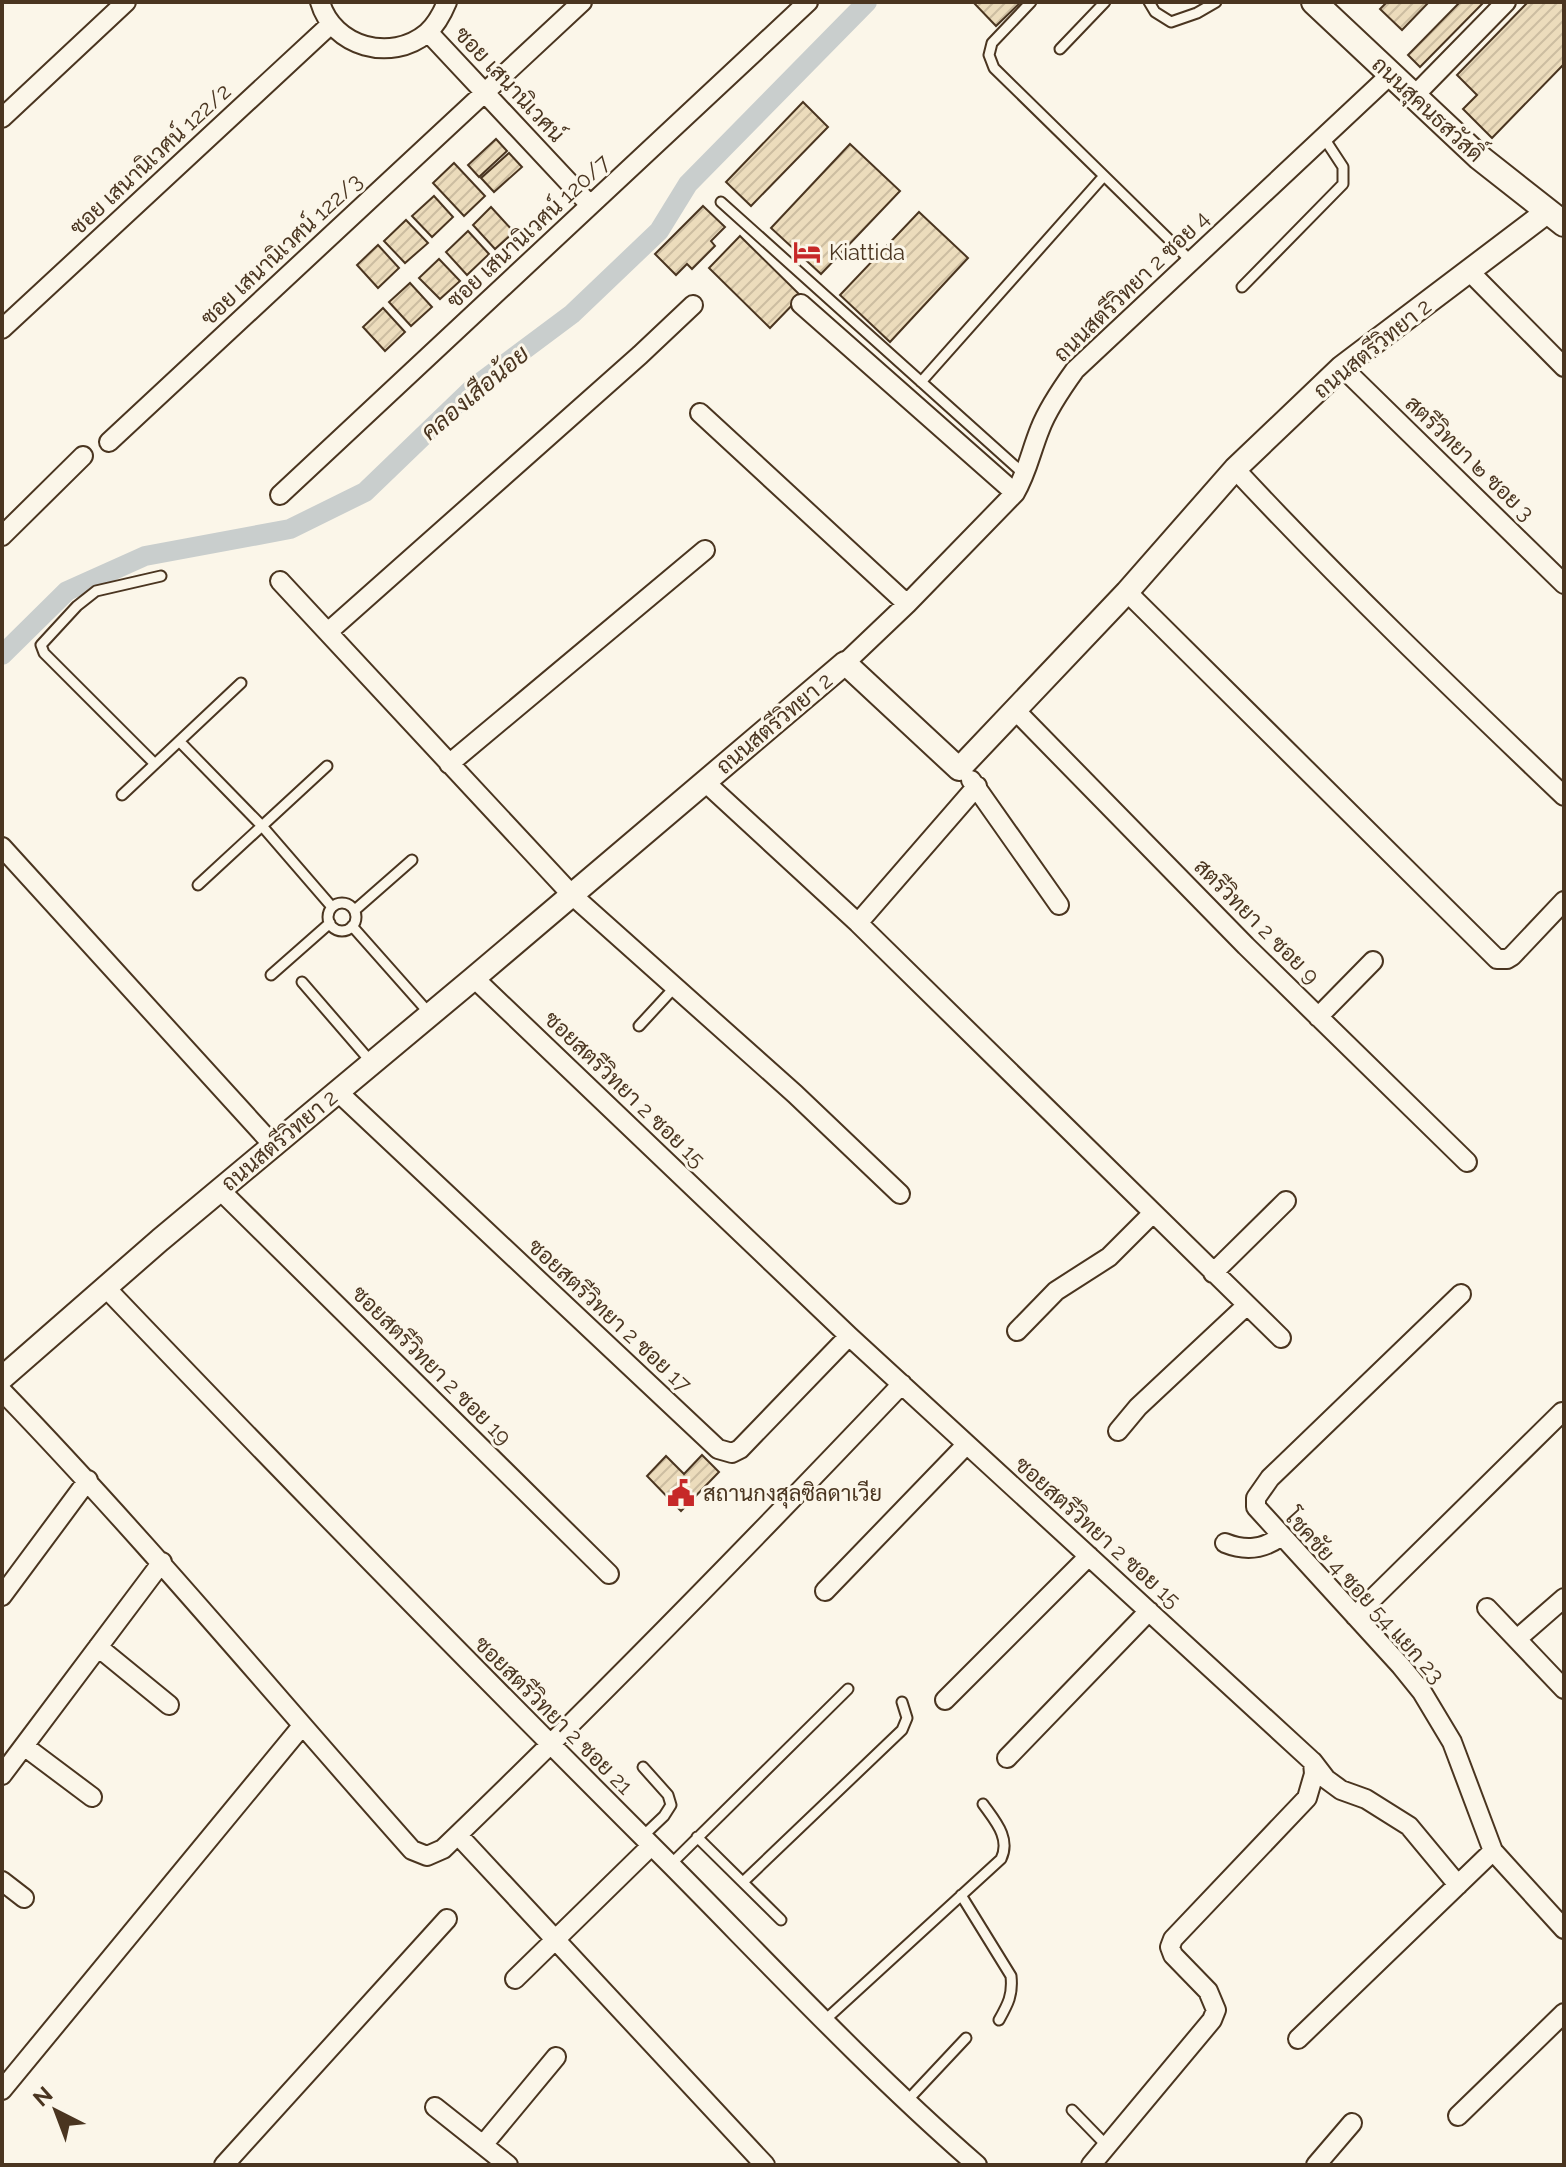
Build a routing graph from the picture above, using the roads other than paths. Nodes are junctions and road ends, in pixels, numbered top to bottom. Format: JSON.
{"nodes":[{"id":1,"x":126,"y":2,"type":"edge"},
{"id":2,"x":320,"y":2,"type":"edge"},
{"id":3,"x":447,"y":2,"type":"edge"},
{"id":4,"x":582,"y":2,"type":"edge"},
{"id":5,"x":808,"y":2,"type":"edge"},
{"id":6,"x":1031,"y":2,"type":"edge"},
{"id":7,"x":1105,"y":2,"type":"edge"},
{"id":8,"x":1149,"y":2,"type":"edge"},
{"id":9,"x":1216,"y":2,"type":"edge"},
{"id":10,"x":1314,"y":2,"type":"edge"},
{"id":11,"x":1506,"y":2,"type":"edge"},
{"id":12,"x":331,"y":24,"type":"junction"},
{"id":13,"x":428,"y":32,"type":"junction"},
{"id":14,"x":1060,"y":49,"type":"dead end"},
{"id":15,"x":1390,"y":75,"type":"junction"},
{"id":16,"x":485,"y":92,"type":"junction"},
{"id":17,"x":1413,"y":97,"type":"junction"},
{"id":18,"x":2,"y":118,"type":"edge"},
{"id":19,"x":1324,"y":138,"type":"junction"},
{"id":20,"x":1103,"y":177,"type":"junction"},
{"id":21,"x":721,"y":202,"type":"dead end"},
{"id":22,"x":590,"y":205,"type":"junction"},
{"id":23,"x":1558,"y":212,"type":"edge"},
{"id":24,"x":1191,"y":261,"type":"junction"},
{"id":25,"x":1470,"y":272,"type":"junction"},
{"id":26,"x":1242,"y":287,"type":"dead end"},
{"id":27,"x":801,"y":304,"type":"dead end"},
{"id":28,"x":693,"y":305,"type":"dead end"},
{"id":29,"x":2,"y":329,"type":"edge"},
{"id":30,"x":1342,"y":367,"type":"junction"},
{"id":31,"x":1564,"y":367,"type":"edge"},
{"id":32,"x":921,"y":382,"type":"junction"},
{"id":33,"x":700,"y":413,"type":"dead end"},
{"id":34,"x":109,"y":442,"type":"dead end"},
{"id":35,"x":83,"y":456,"type":"dead end"},
{"id":36,"x":1235,"y":469,"type":"junction"},
{"id":37,"x":1025,"y":476,"type":"junction"},
{"id":38,"x":1015,"y":493,"type":"junction"},
{"id":39,"x":280,"y":495,"type":"dead end"},
{"id":40,"x":2,"y":536,"type":"edge"},
{"id":41,"x":705,"y":550,"type":"dead end"},
{"id":42,"x":161,"y":576,"type":"dead end"},
{"id":43,"x":280,"y":581,"type":"dead end"},
{"id":44,"x":1564,"y":584,"type":"edge"},
{"id":45,"x":1127,"y":592,"type":"junction"},
{"id":46,"x":907,"y":604,"type":"junction"},
{"id":47,"x":328,"y":632,"type":"junction"},
{"id":48,"x":845,"y":663,"type":"junction"},
{"id":49,"x":241,"y":683,"type":"dead end"},
{"id":50,"x":1016,"y":711,"type":"junction"},
{"id":51,"x":180,"y":742,"type":"junction"},
{"id":52,"x":155,"y":764,"type":"junction"},
{"id":53,"x":449,"y":764,"type":"junction"},
{"id":54,"x":327,"y":766,"type":"dead end"},
{"id":55,"x":959,"y":769,"type":"junction"},
{"id":56,"x":705,"y":782,"type":"junction"},
{"id":57,"x":977,"y":786,"type":"junction"},
{"id":58,"x":122,"y":795,"type":"dead end"},
{"id":59,"x":1564,"y":796,"type":"edge"},
{"id":60,"x":262,"y":826,"type":"junction"},
{"id":61,"x":2,"y":847,"type":"edge"},
{"id":62,"x":412,"y":860,"type":"dead end"},
{"id":63,"x":198,"y":885,"type":"dead end"},
{"id":64,"x":572,"y":895,"type":"junction"},
{"id":65,"x":1564,"y":901,"type":"edge"},
{"id":66,"x":1059,"y":905,"type":"dead end"},
{"id":67,"x":332,"y":907,"type":"junction"},
{"id":68,"x":355,"y":910,"type":"junction"},
{"id":69,"x":330,"y":923,"type":"junction"},
{"id":70,"x":858,"y":923,"type":"junction"},
{"id":71,"x":352,"y":926,"type":"junction"},
{"id":72,"x":1373,"y":961,"type":"dead end"},
{"id":73,"x":271,"y":975,"type":"dead end"},
{"id":74,"x":474,"y":978,"type":"junction"},
{"id":75,"x":302,"y":982,"type":"dead end"},
{"id":76,"x":674,"y":988,"type":"junction"},
{"id":77,"x":430,"y":1014,"type":"junction"},
{"id":78,"x":1318,"y":1017,"type":"junction"},
{"id":79,"x":639,"y":1026,"type":"dead end"},
{"id":80,"x":372,"y":1063,"type":"junction"},
{"id":81,"x":337,"y":1091,"type":"junction"},
{"id":82,"x":274,"y":1146,"type":"junction"},
{"id":83,"x":1467,"y":1162,"type":"dead end"},
{"id":84,"x":220,"y":1190,"type":"junction"},
{"id":85,"x":900,"y":1194,"type":"dead end"},
{"id":86,"x":1286,"y":1201,"type":"dead end"},
{"id":87,"x":1153,"y":1213,"type":"junction"},
{"id":88,"x":1213,"y":1273,"type":"junction"},
{"id":89,"x":106,"y":1288,"type":"junction"},
{"id":90,"x":1461,"y":1294,"type":"dead end"},
{"id":91,"x":1247,"y":1305,"type":"junction"},
{"id":92,"x":1017,"y":1331,"type":"dead end"},
{"id":93,"x":849,"y":1336,"type":"junction"},
{"id":94,"x":1281,"y":1338,"type":"dead end"},
{"id":95,"x":2,"y":1378,"type":"edge"},
{"id":96,"x":902,"y":1384,"type":"junction"},
{"id":97,"x":2,"y":1391,"type":"edge"},
{"id":98,"x":1562,"y":1412,"type":"edge"},
{"id":99,"x":1118,"y":1431,"type":"dead end"},
{"id":100,"x":966,"y":1445,"type":"junction"},
{"id":101,"x":88,"y":1480,"type":"junction"},
{"id":102,"x":1281,"y":1536,"type":"junction"},
{"id":103,"x":1225,"y":1543,"type":"dead end"},
{"id":104,"x":1089,"y":1556,"type":"junction"},
{"id":105,"x":162,"y":1562,"type":"junction"},
{"id":106,"x":609,"y":1574,"type":"dead end"},
{"id":107,"x":825,"y":1591,"type":"dead end"},
{"id":108,"x":2,"y":1596,"type":"edge"},
{"id":109,"x":1564,"y":1598,"type":"edge"},
{"id":110,"x":1487,"y":1608,"type":"dead end"},
{"id":111,"x":1149,"y":1611,"type":"junction"},
{"id":112,"x":1355,"y":1616,"type":"junction"},
{"id":113,"x":1517,"y":1639,"type":"junction"},
{"id":114,"x":98,"y":1647,"type":"junction"},
{"id":115,"x":848,"y":1689,"type":"dead end"},
{"id":116,"x":1564,"y":1689,"type":"edge"},
{"id":117,"x":945,"y":1700,"type":"dead end"},
{"id":118,"x":902,"y":1702,"type":"dead end"},
{"id":119,"x":169,"y":1705,"type":"dead end"},
{"id":120,"x":302,"y":1726,"type":"junction"},
{"id":121,"x":549,"y":1745,"type":"junction"},
{"id":122,"x":24,"y":1746,"type":"junction"},
{"id":123,"x":1007,"y":1758,"type":"dead end"},
{"id":124,"x":1313,"y":1762,"type":"junction"},
{"id":125,"x":643,"y":1767,"type":"dead end"},
{"id":126,"x":2,"y":1775,"type":"edge"},
{"id":127,"x":92,"y":1797,"type":"dead end"},
{"id":128,"x":983,"y":1804,"type":"dead end"},
{"id":129,"x":458,"y":1835,"type":"junction"},
{"id":130,"x":697,"y":1837,"type":"junction"},
{"id":131,"x":647,"y":1842,"type":"junction"},
{"id":132,"x":1493,"y":1851,"type":"junction"},
{"id":133,"x":670,"y":1865,"type":"junction"},
{"id":134,"x":2,"y":1881,"type":"edge"},
{"id":135,"x":743,"y":1882,"type":"junction"},
{"id":136,"x":1458,"y":1885,"type":"junction"},
{"id":137,"x":961,"y":1895,"type":"junction"},
{"id":138,"x":24,"y":1898,"type":"dead end"},
{"id":139,"x":1560,"y":1916,"type":"edge"},
{"id":140,"x":447,"y":1919,"type":"dead end"},
{"id":141,"x":781,"y":1920,"type":"dead end"},
{"id":142,"x":555,"y":1940,"type":"junction"},
{"id":143,"x":515,"y":1979,"type":"dead end"},
{"id":144,"x":1564,"y":2013,"type":"edge"},
{"id":145,"x":999,"y":2020,"type":"dead end"},
{"id":146,"x":824,"y":2021,"type":"junction"},
{"id":147,"x":966,"y":2038,"type":"dead end"},
{"id":148,"x":1298,"y":2039,"type":"dead end"},
{"id":149,"x":556,"y":2057,"type":"dead end"},
{"id":150,"x":2,"y":2090,"type":"edge"},
{"id":151,"x":905,"y":2103,"type":"junction"},
{"id":152,"x":435,"y":2107,"type":"dead end"},
{"id":153,"x":1072,"y":2110,"type":"dead end"},
{"id":154,"x":1458,"y":2116,"type":"dead end"},
{"id":155,"x":1352,"y":2123,"type":"dead end"},
{"id":156,"x":483,"y":2145,"type":"junction"},
{"id":157,"x":1107,"y":2146,"type":"junction"},
{"id":158,"x":224,"y":2165,"type":"edge"},
{"id":159,"x":508,"y":2165,"type":"edge"},
{"id":160,"x":765,"y":2165,"type":"edge"},
{"id":161,"x":977,"y":2165,"type":"edge"},
{"id":162,"x":1091,"y":2165,"type":"edge"},
{"id":163,"x":1316,"y":2165,"type":"edge"}],
"edges":[{"from":1,"to":18,"type":"street"},
{"from":2,"to":12,"type":"street"},
{"from":3,"to":13,"type":"street"},
{"from":4,"to":16,"type":"street","name":"ซอย เสนานิเวศน์ 122/3"},
{"from":5,"to":22,"type":"street","name":"ซอย เสนานิเวศน์ 120/7"},
{"from":6,"to":20,"type":"lane"},
{"from":7,"to":14,"type":"lane"},
{"from":8,"to":9,"type":"lane"},
{"from":10,"to":15,"type":"main road","name":"ถนนสุคนธสวัสดิ์"},
{"from":11,"to":17,"type":"street"},
{"from":12,"to":13,"type":"street"},
{"from":12,"to":29,"type":"street","name":"ซอย เสนานิเวศน์ 122/2"},
{"from":13,"to":16,"type":"street","name":"ซอย เสนานิเวศน์"},
{"from":15,"to":17,"type":"main road","name":"ถนนสุคนธสวัสดิ์"},
{"from":15,"to":19,"type":"street","name":"ถนนสตรีวิทยา 2 ซอย 4"},
{"from":16,"to":22,"type":"street","name":"ซอย เสนานิเวศน์"},
{"from":16,"to":34,"type":"street","name":"ซอย เสนานิเวศน์ 122/3"},
{"from":17,"to":23,"type":"main road","name":"ถนนสุคนธสวัสดิ์"},
{"from":19,"to":24,"type":"street","name":"ถนนสตรีวิทยา 2 ซอย 4"},
{"from":19,"to":26,"type":"lane"},
{"from":20,"to":24,"type":"lane"},
{"from":20,"to":32,"type":"lane"},
{"from":21,"to":32,"type":"lane"},
{"from":22,"to":39,"type":"street","name":"ซอย เสนานิเวศน์ 120/7"},
{"from":23,"to":25,"type":"street","name":"ถนนสตรีวิทยา 2"},
{"from":24,"to":37,"type":"street","name":"ถนนสตรีวิทยา 2 ซอย 4"},
{"from":25,"to":30,"type":"street","name":"ถนนสตรีวิทยา 2"},
{"from":25,"to":31,"type":"street"},
{"from":27,"to":38,"type":"street"},
{"from":28,"to":47,"type":"street"},
{"from":30,"to":36,"type":"street","name":"ถนนสตรีวิทยา 2"},
{"from":30,"to":44,"type":"street","name":"สตรีวิทยา ๒ ซอย 3"},
{"from":32,"to":37,"type":"lane"},
{"from":33,"to":46,"type":"street"},
{"from":35,"to":40,"type":"street"},
{"from":36,"to":45,"type":"street","name":"ถนนสตรีวิทยา 2"},
{"from":36,"to":59,"type":"street"},
{"from":37,"to":38,"type":"street","name":"ถนนสตรีวิทยา 2 ซอย 4"},
{"from":38,"to":46,"type":"street","name":"ถนนสตรีวิทยา 2 ซอย 4"},
{"from":41,"to":53,"type":"street"},
{"from":42,"to":52,"type":"lane"},
{"from":43,"to":47,"type":"street"},
{"from":45,"to":50,"type":"street","name":"ถนนสตรีวิทยา 2"},
{"from":45,"to":65,"type":"street"},
{"from":46,"to":48,"type":"street","name":"ถนนสตรีวิทยา 2 ซอย 4"},
{"from":47,"to":53,"type":"street"},
{"from":48,"to":55,"type":"street","name":"ถนนสตรีวิทยา 2"},
{"from":48,"to":56,"type":"street","name":"ถนนสตรีวิทยา 2"},
{"from":49,"to":51,"type":"lane"},
{"from":50,"to":55,"type":"street","name":"ถนนสตรีวิทยา 2"},
{"from":50,"to":78,"type":"street","name":"สตรีวิทยา 2 ซอย 9"},
{"from":51,"to":52,"type":"lane"},
{"from":51,"to":60,"type":"lane"},
{"from":52,"to":58,"type":"lane"},
{"from":53,"to":64,"type":"street"},
{"from":54,"to":60,"type":"lane"},
{"from":55,"to":57,"type":"street"},
{"from":56,"to":64,"type":"street","name":"ถนนสตรีวิทยา 2"},
{"from":56,"to":70,"type":"street"},
{"from":57,"to":66,"type":"street"},
{"from":57,"to":70,"type":"street"},
{"from":60,"to":63,"type":"lane"},
{"from":60,"to":67,"type":"lane"},
{"from":61,"to":82,"type":"street"},
{"from":62,"to":68,"type":"lane"},
{"from":64,"to":74,"type":"street","name":"ถนนสตรีวิทยา 2"},
{"from":64,"to":76,"type":"street"},
{"from":67,"to":68,"type":"lane"},
{"from":67,"to":69,"type":"lane"},
{"from":68,"to":71,"type":"lane"},
{"from":69,"to":71,"type":"lane"},
{"from":69,"to":73,"type":"lane"},
{"from":70,"to":87,"type":"street"},
{"from":71,"to":77,"type":"lane"},
{"from":72,"to":78,"type":"street"},
{"from":74,"to":77,"type":"street","name":"ถนนสตรีวิทยา 2"},
{"from":74,"to":93,"type":"street","name":"ซอยสตรีวิทยา 2 ซอย 15"},
{"from":75,"to":80,"type":"lane"},
{"from":76,"to":79,"type":"lane"},
{"from":76,"to":85,"type":"street"},
{"from":77,"to":80,"type":"street","name":"ถนนสตรีวิทยา 2"},
{"from":78,"to":83,"type":"street","name":"สตรีวิทยา 2 ซอย 9"},
{"from":80,"to":81,"type":"street","name":"ถนนสตรีวิทยา 2"},
{"from":81,"to":82,"type":"street","name":"ถนนสตรีวิทยา 2"},
{"from":81,"to":93,"type":"street","name":"ซอยสตรีวิทยา 2 ซอย 17"},
{"from":82,"to":84,"type":"street","name":"ถนนสตรีวิทยา 2"},
{"from":84,"to":89,"type":"street","name":"ถนนสตรีวิทยา 2"},
{"from":84,"to":106,"type":"street","name":"ซอยสตรีวิทยา 2 ซอย 19"},
{"from":86,"to":88,"type":"street"},
{"from":87,"to":88,"type":"street"},
{"from":87,"to":92,"type":"street"},
{"from":88,"to":91,"type":"street"},
{"from":89,"to":95,"type":"street","name":"ถนนสตรีวิทยา 2"},
{"from":89,"to":121,"type":"street","name":"ซอยสตรีวิทยา 2 ซอย 21"},
{"from":90,"to":102,"type":"street","name":"โชคชัย 4 ซอย 54 แยก 23"},
{"from":91,"to":94,"type":"street"},
{"from":91,"to":99,"type":"street"},
{"from":93,"to":96,"type":"street","name":"ซอยสตรีวิทยา 2 ซอย 15"},
{"from":96,"to":100,"type":"street","name":"ซอยสตรีวิทยา 2 ซอย 15"},
{"from":96,"to":121,"type":"street"},
{"from":97,"to":101,"type":"street"},
{"from":98,"to":112,"type":"street"},
{"from":100,"to":104,"type":"street","name":"ซอยสตรีวิทยา 2 ซอย 15"},
{"from":100,"to":107,"type":"street"},
{"from":101,"to":105,"type":"street"},
{"from":101,"to":108,"type":"street"},
{"from":102,"to":103,"type":"street"},
{"from":102,"to":112,"type":"street","name":"โชคชัย 4 ซอย 54 แยก 23"},
{"from":104,"to":111,"type":"street","name":"ซอยสตรีวิทยา 2 ซอย 15"},
{"from":104,"to":117,"type":"street"},
{"from":105,"to":114,"type":"street"},
{"from":105,"to":120,"type":"street"},
{"from":109,"to":113,"type":"street"},
{"from":110,"to":113,"type":"street"},
{"from":111,"to":123,"type":"street"},
{"from":111,"to":124,"type":"street","name":"ซอยสตรีวิทยา 2 ซอย 15"},
{"from":112,"to":132,"type":"street","name":"โชคชัย 4 ซอย 54 แยก 23"},
{"from":113,"to":116,"type":"street"},
{"from":114,"to":119,"type":"street"},
{"from":114,"to":122,"type":"street"},
{"from":115,"to":130,"type":"lane"},
{"from":118,"to":135,"type":"lane"},
{"from":120,"to":129,"type":"street"},
{"from":120,"to":150,"type":"street"},
{"from":121,"to":129,"type":"street"},
{"from":121,"to":131,"type":"street","name":"ซอยสตรีวิทยา 2 ซอย 21"},
{"from":122,"to":126,"type":"street"},
{"from":122,"to":127,"type":"street"},
{"from":124,"to":136,"type":"street","name":"ซอยสตรีวิทยา 2 ซอย 15"},
{"from":124,"to":157,"type":"street"},
{"from":125,"to":131,"type":"lane"},
{"from":128,"to":137,"type":"lane"},
{"from":129,"to":142,"type":"street"},
{"from":130,"to":133,"type":"lane"},
{"from":130,"to":135,"type":"lane"},
{"from":131,"to":133,"type":"street","name":"ซอยสตรีวิทยา 2 ซอย 21"},
{"from":131,"to":142,"type":"street"},
{"from":132,"to":136,"type":"street"},
{"from":132,"to":139,"type":"street","name":"โชคชัย 4 ซอย 54 แยก 23"},
{"from":133,"to":146,"type":"street","name":"ซอยสตรีวิทยา 2 ซอย 21"},
{"from":134,"to":138,"type":"street"},
{"from":135,"to":141,"type":"lane"},
{"from":136,"to":148,"type":"street"},
{"from":137,"to":145,"type":"lane"},
{"from":137,"to":146,"type":"lane"},
{"from":140,"to":158,"type":"street"},
{"from":142,"to":143,"type":"street"},
{"from":142,"to":160,"type":"street"},
{"from":144,"to":154,"type":"street"},
{"from":146,"to":151,"type":"street","name":"ซอยสตรีวิทยา 2 ซอย 21"},
{"from":147,"to":151,"type":"lane"},
{"from":149,"to":156,"type":"street"},
{"from":151,"to":161,"type":"street","name":"ซอยสตรีวิทยา 2 ซอย 21"},
{"from":152,"to":156,"type":"street"},
{"from":153,"to":157,"type":"lane"},
{"from":155,"to":163,"type":"street"},
{"from":156,"to":159,"type":"street"},
{"from":157,"to":162,"type":"street"}]}
